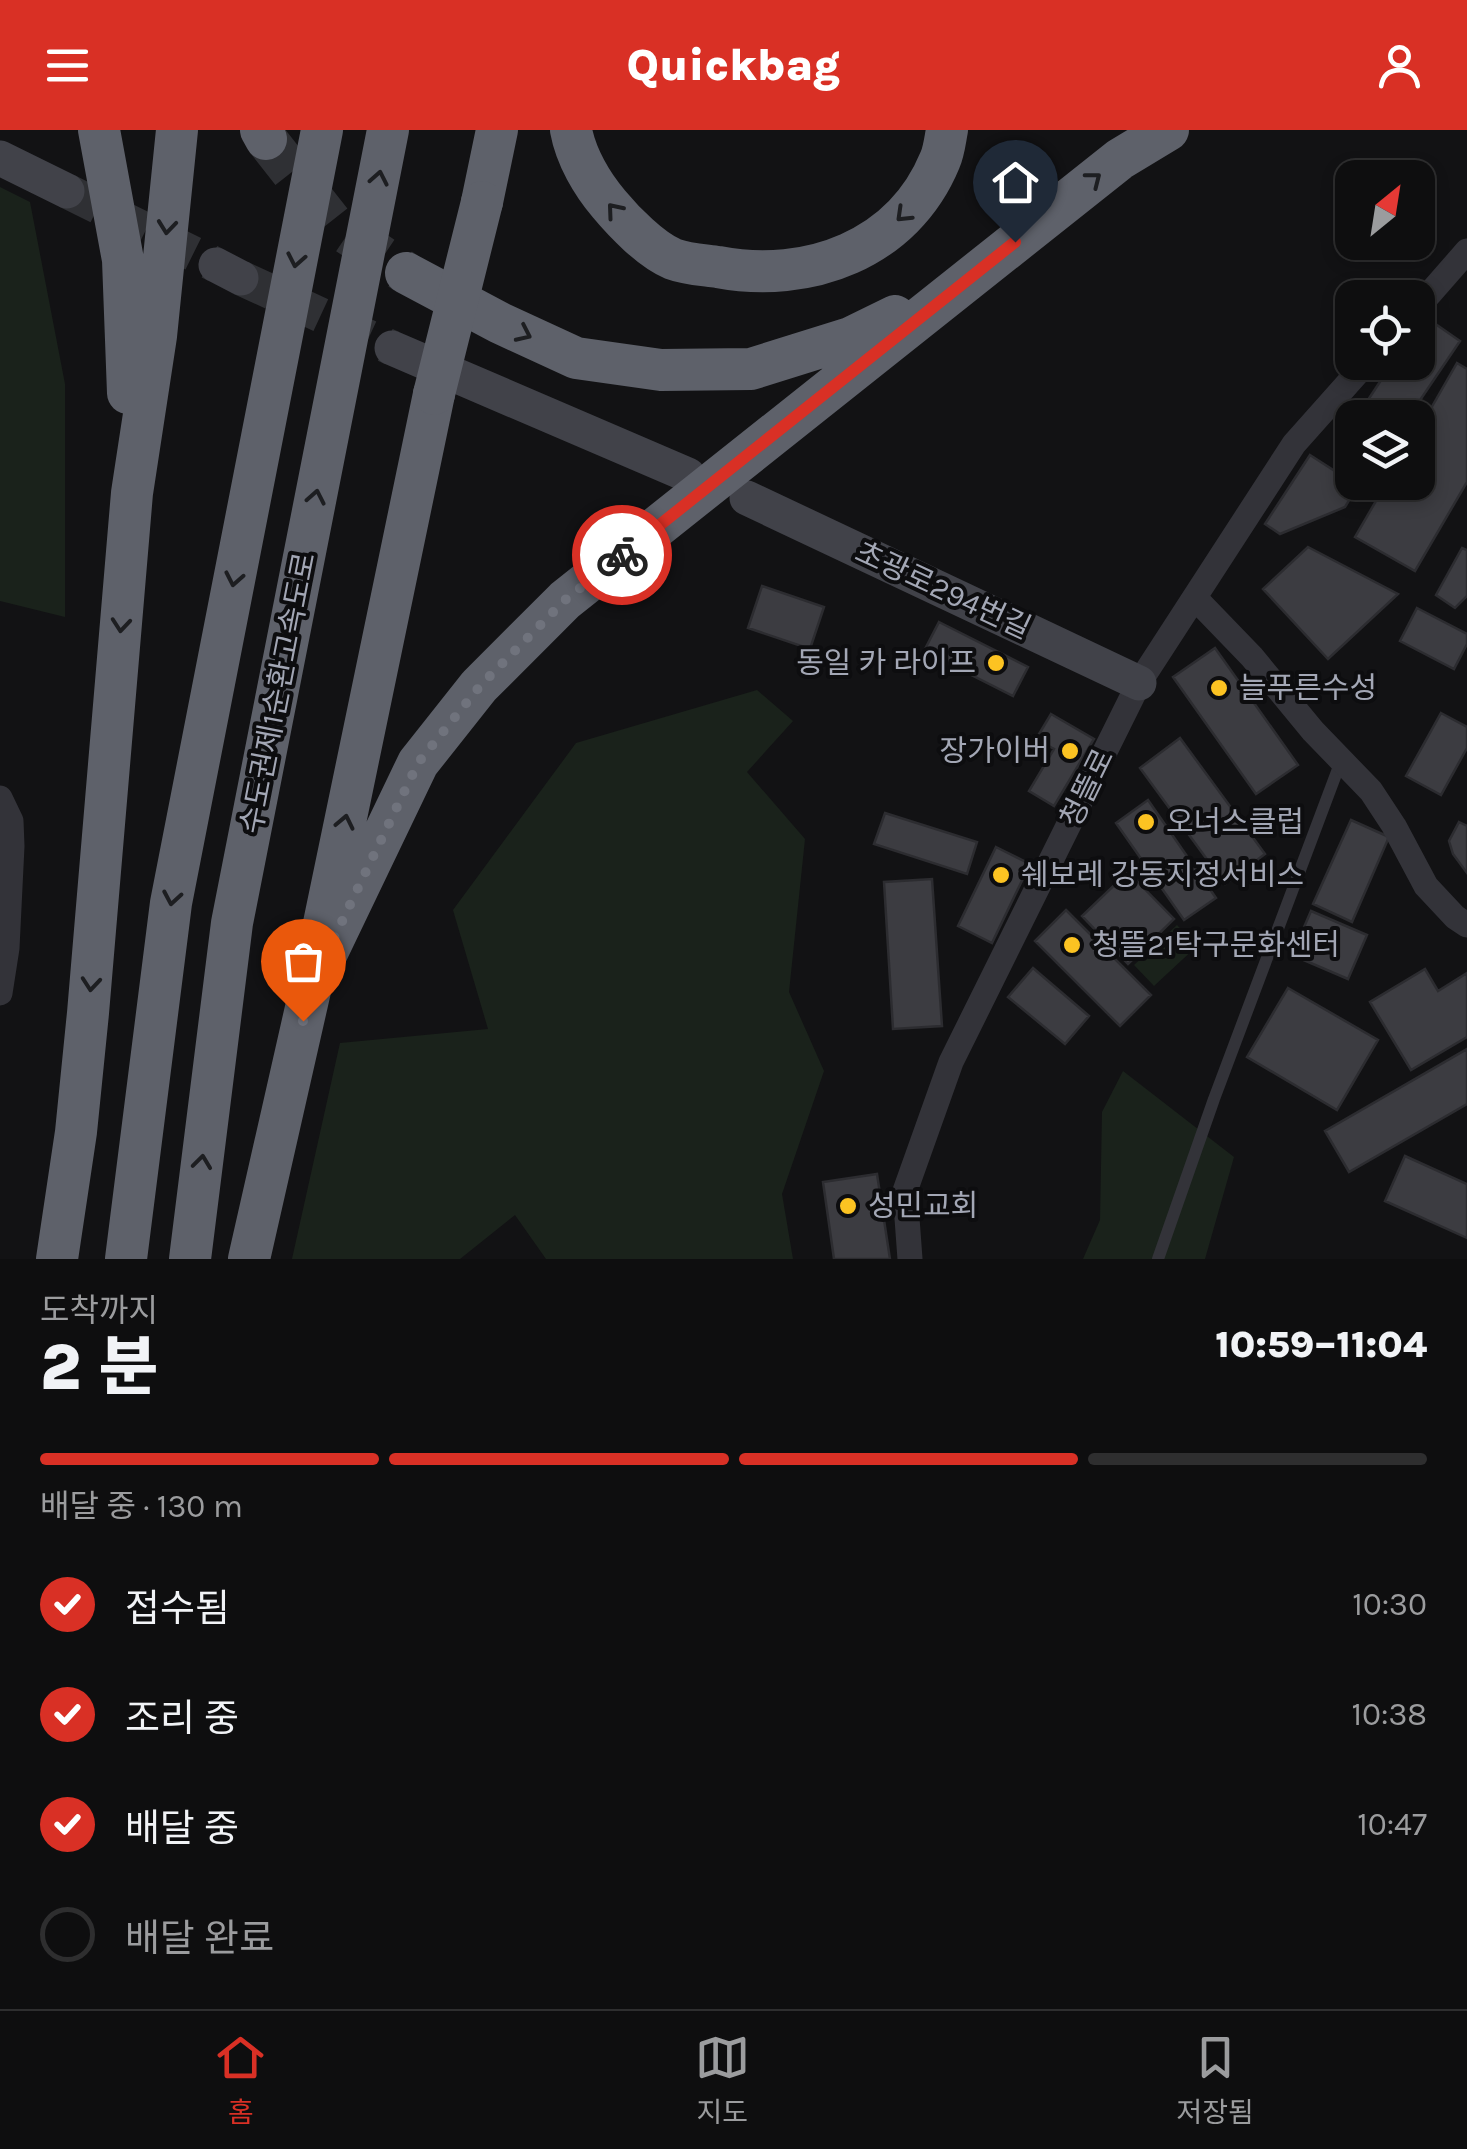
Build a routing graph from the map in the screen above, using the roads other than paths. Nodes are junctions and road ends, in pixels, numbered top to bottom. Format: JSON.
{"nodes":[{"id":1,"x":99,"y":130,"type":"edge"},
{"id":2,"x":177,"y":130,"type":"edge"},
{"id":3,"x":322,"y":130,"type":"edge"},
{"id":4,"x":388,"y":130,"type":"edge"},
{"id":5,"x":496,"y":130,"type":"edge"},
{"id":6,"x":571,"y":130,"type":"edge"},
{"id":7,"x":947,"y":130,"type":"edge"},
{"id":8,"x":1168,"y":130,"type":"edge"},
{"id":9,"x":0,"y":158,"type":"edge"},
{"id":10,"x":67,"y":192,"type":"tunnel mouth"},
{"id":11,"x":1465,"y":261,"type":"edge"},
{"id":12,"x":406,"y":274,"type":"tunnel mouth"},
{"id":13,"x":963,"y":283,"type":"junction"},
{"id":14,"x":1435,"y":290,"type":"edge"},
{"id":15,"x":392,"y":348,"type":"tunnel mouth"},
{"id":16,"x":1351,"y":380,"type":"edge"},
{"id":17,"x":688,"y":475,"type":"dead end"},
{"id":18,"x":132,"y":493,"type":"junction"},
{"id":19,"x":746,"y":498,"type":"dead end"},
{"id":20,"x":1196,"y":599,"type":"junction"},
{"id":21,"x":1139,"y":683,"type":"junction"},
{"id":22,"x":1341,"y":761,"type":"junction"},
{"id":23,"x":0,"y":798,"type":"edge"},
{"id":24,"x":1467,"y":925,"type":"edge"},
{"id":25,"x":311,"y":986,"type":"junction"},
{"id":26,"x":0,"y":993,"type":"edge"},
{"id":27,"x":57,"y":1259,"type":"edge"},
{"id":28,"x":126,"y":1259,"type":"edge"},
{"id":29,"x":190,"y":1259,"type":"edge"},
{"id":30,"x":249,"y":1259,"type":"edge"},
{"id":31,"x":910,"y":1259,"type":"edge"},
{"id":32,"x":1158,"y":1259,"type":"edge"}],
"edges":[{"from":1,"to":18,"type":"highway"},
{"from":2,"to":18,"type":"highway","one_way":true},
{"from":3,"to":28,"type":"highway","one_way":true},
{"from":29,"to":4,"type":"highway","name":"수도권제1순환고속도로","one_way":true},
{"from":25,"to":5,"type":"highway","one_way":true,"bridge":true},
{"from":7,"to":6,"type":"highway","one_way":true},
{"from":13,"to":8,"type":"highway","one_way":true},
{"from":9,"to":10,"type":"street"},
{"from":11,"to":14,"type":"street"},
{"from":12,"to":13,"type":"highway","one_way":true},
{"from":13,"to":25,"type":"highway"},
{"from":15,"to":17,"type":"street"},
{"from":16,"to":20,"type":"street","name":"청뜰로"},
{"from":18,"to":27,"type":"highway","one_way":true},
{"from":19,"to":21,"type":"street","name":"초광로294번길"},
{"from":20,"to":21,"type":"street","name":"청뜰로"},
{"from":20,"to":22,"type":"street"},
{"from":21,"to":31,"type":"street","name":"청뜰로"},
{"from":22,"to":24,"type":"street"},
{"from":22,"to":32,"type":"lane"},
{"from":23,"to":26,"type":"street"},
{"from":25,"to":30,"type":"highway"}]}
